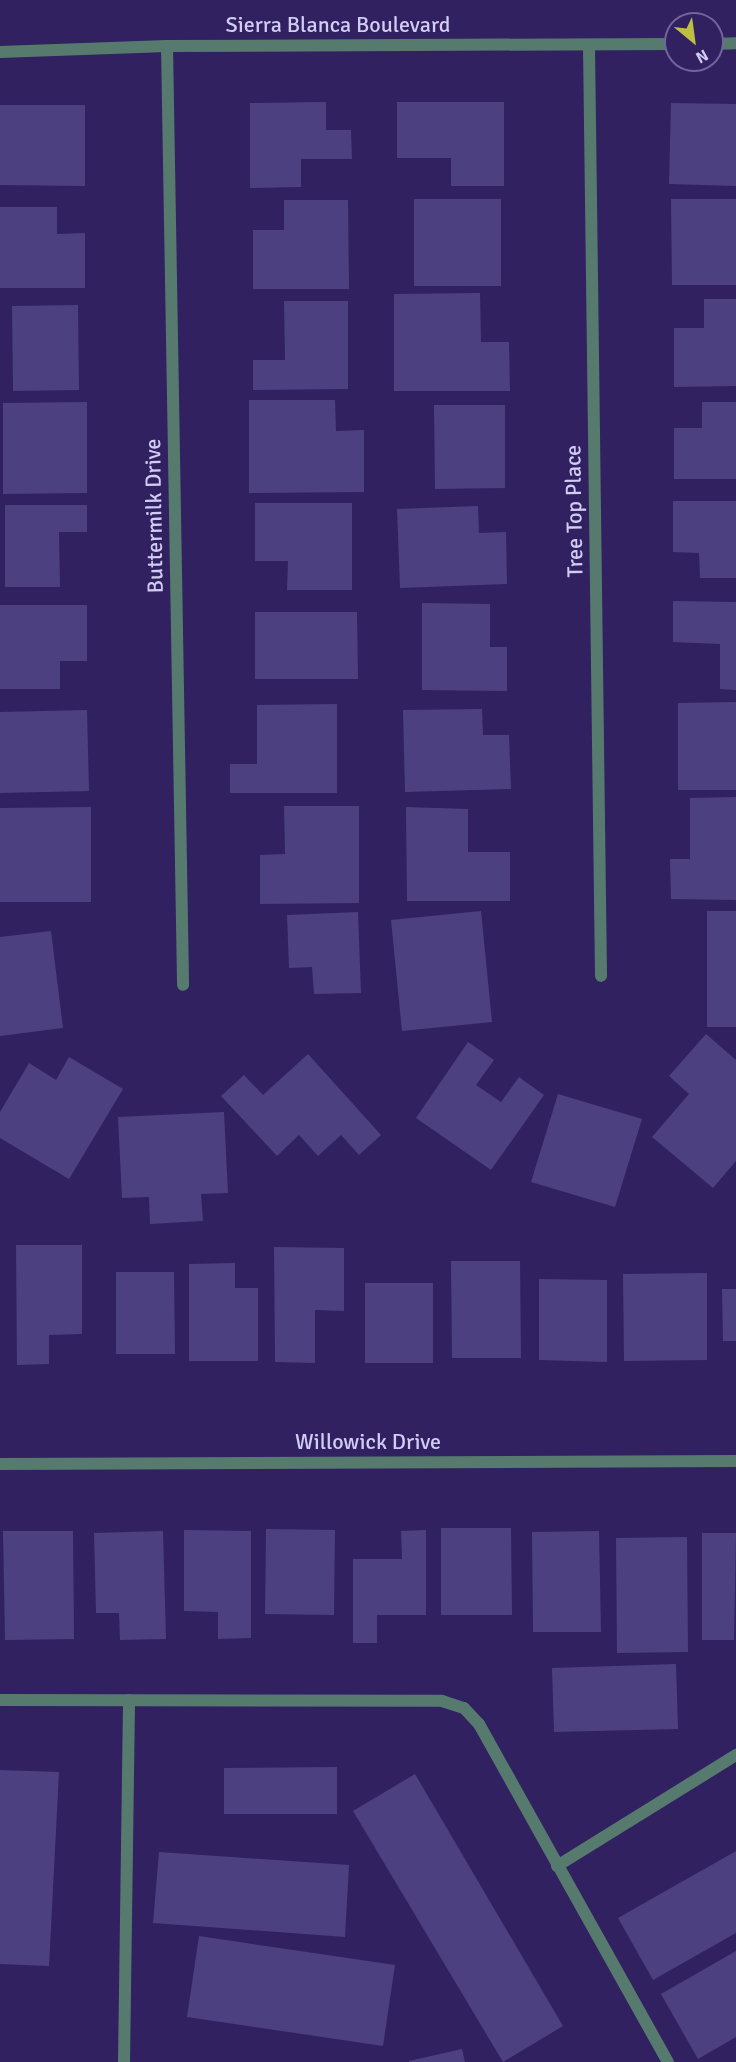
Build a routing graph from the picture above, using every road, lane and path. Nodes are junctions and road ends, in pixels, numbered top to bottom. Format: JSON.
{"nodes":[{"id":1,"x":664,"y":44,"type":"edge"},
{"id":2,"x":167,"y":46,"type":"junction"},
{"id":3,"x":588,"y":46,"type":"junction"},
{"id":4,"x":0,"y":52,"type":"edge"},
{"id":5,"x":601,"y":976,"type":"dead end"},
{"id":6,"x":183,"y":985,"type":"dead end"},
{"id":7,"x":736,"y":1461,"type":"edge"},
{"id":8,"x":0,"y":1464,"type":"edge"},
{"id":9,"x":0,"y":1700,"type":"edge"},
{"id":10,"x":129,"y":1700,"type":"junction"},
{"id":11,"x":736,"y":1755,"type":"edge"},
{"id":12,"x":557,"y":1866,"type":"junction"},
{"id":13,"x":123,"y":2062,"type":"edge"},
{"id":14,"x":668,"y":2062,"type":"edge"}],
"edges":[{"from":1,"to":3,"type":"street","name":"Sierra Blanca Boulevard"},
{"from":2,"to":3,"type":"street","name":"Sierra Blanca Boulevard"},
{"from":2,"to":4,"type":"street","name":"Sierra Blanca Boulevard"},
{"from":2,"to":6,"type":"street","name":"Buttermilk Drive"},
{"from":3,"to":5,"type":"street","name":"Tree Top Place"},
{"from":7,"to":8,"type":"street","name":"Willowick Drive"},
{"from":9,"to":10,"type":"street"},
{"from":10,"to":12,"type":"street"},
{"from":10,"to":13,"type":"street"},
{"from":11,"to":12,"type":"street"},
{"from":12,"to":14,"type":"street"}]}
